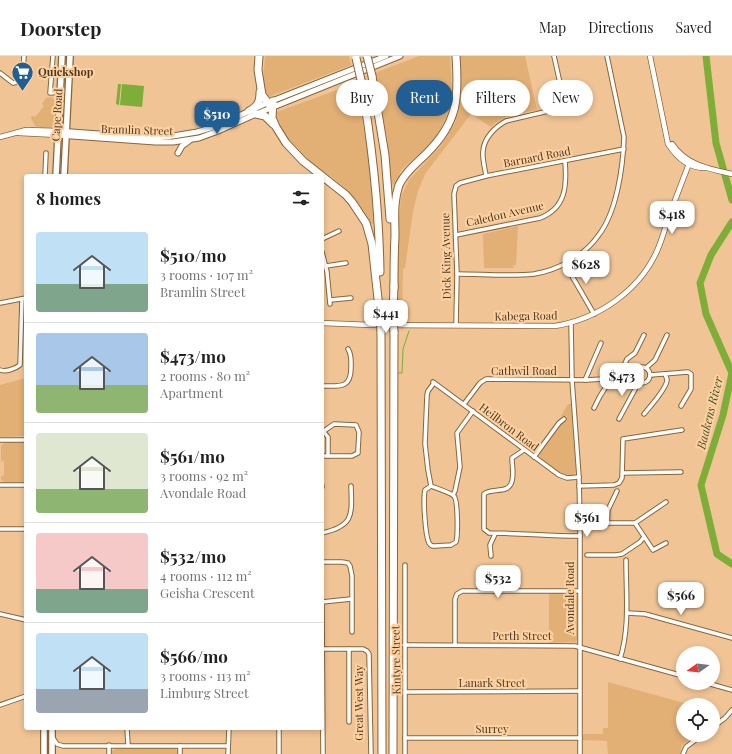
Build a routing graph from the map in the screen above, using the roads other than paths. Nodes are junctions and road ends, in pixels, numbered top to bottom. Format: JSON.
{"nodes":[{"id":1,"x":24,"y":56,"type":"edge"},
{"id":2,"x":53,"y":56,"type":"edge"},
{"id":3,"x":62,"y":56,"type":"edge"},
{"id":4,"x":70,"y":56,"type":"edge"},
{"id":5,"x":259,"y":56,"type":"edge"},
{"id":6,"x":367,"y":56,"type":"edge"},
{"id":7,"x":386,"y":56,"type":"edge"},
{"id":8,"x":400,"y":56,"type":"edge"},
{"id":9,"x":456,"y":56,"type":"edge"},
{"id":10,"x":554,"y":56,"type":"edge"},
{"id":11,"x":607,"y":56,"type":"edge"},
{"id":12,"x":650,"y":56,"type":"edge"},
{"id":13,"x":356,"y":57,"type":"edge"},
{"id":14,"x":364,"y":67,"type":"junction"},
{"id":15,"x":0,"y":73,"type":"edge"},
{"id":16,"x":261,"y":89,"type":"junction"},
{"id":17,"x":61,"y":92,"type":"junction"},
{"id":18,"x":53,"y":94,"type":"junction"},
{"id":19,"x":60,"y":102,"type":"junction"},
{"id":20,"x":271,"y":105,"type":"junction"},
{"id":21,"x":252,"y":113,"type":"junction"},
{"id":22,"x":276,"y":127,"type":"junction"},
{"id":23,"x":58,"y":133,"type":"junction"},
{"id":24,"x":66,"y":134,"type":"junction"},
{"id":25,"x":0,"y":137,"type":"edge"},
{"id":26,"x":194,"y":139,"type":"junction"},
{"id":27,"x":624,"y":150,"type":"junction"},
{"id":28,"x":46,"y":153,"type":"dead end"},
{"id":29,"x":178,"y":153,"type":"dead end"},
{"id":30,"x":565,"y":161,"type":"junction"},
{"id":31,"x":689,"y":163,"type":"junction"},
{"id":32,"x":45,"y":174,"type":"edge"},
{"id":33,"x":56,"y":174,"type":"edge"},
{"id":34,"x":64,"y":174,"type":"edge"},
{"id":35,"x":319,"y":174,"type":"edge"},
{"id":36,"x":732,"y":174,"type":"edge"},
{"id":37,"x":486,"y":176,"type":"junction"},
{"id":38,"x":324,"y":178,"type":"edge"},
{"id":39,"x":456,"y":186,"type":"joint"},
{"id":40,"x":339,"y":231,"type":"dead end"},
{"id":41,"x":456,"y":235,"type":"junction"},
{"id":42,"x":324,"y":238,"type":"edge"},
{"id":43,"x":324,"y":259,"type":"edge"},
{"id":44,"x":346,"y":263,"type":"dead end"},
{"id":45,"x":565,"y":264,"type":"junction"},
{"id":46,"x":326,"y":266,"type":"junction"},
{"id":47,"x":457,"y":274,"type":"junction"},
{"id":48,"x":394,"y":288,"type":"junction"},
{"id":49,"x":24,"y":298,"type":"edge"},
{"id":50,"x":351,"y":298,"type":"dead end"},
{"id":51,"x":0,"y":303,"type":"edge"},
{"id":52,"x":594,"y":314,"type":"junction"},
{"id":53,"x":380,"y":316,"type":"junction"},
{"id":54,"x":324,"y":323,"type":"edge"},
{"id":55,"x":571,"y":323,"type":"junction"},
{"id":56,"x":456,"y":325,"type":"junction"},
{"id":57,"x":644,"y":335,"type":"dead end"},
{"id":58,"x":667,"y":335,"type":"dead end"},
{"id":59,"x":601,"y":343,"type":"dead end"},
{"id":60,"x":348,"y":349,"type":"dead end"},
{"id":61,"x":646,"y":368,"type":"junction"},
{"id":62,"x":0,"y":370,"type":"edge"},
{"id":63,"x":650,"y":374,"type":"junction"},
{"id":64,"x":665,"y":374,"type":"junction"},
{"id":65,"x":635,"y":377,"type":"junction"},
{"id":66,"x":618,"y":378,"type":"junction"},
{"id":67,"x":604,"y":379,"type":"junction"},
{"id":68,"x":611,"y":379,"type":"junction"},
{"id":69,"x":572,"y":380,"type":"junction"},
{"id":70,"x":585,"y":380,"type":"junction"},
{"id":71,"x":638,"y":382,"type":"junction"},
{"id":72,"x":324,"y":386,"type":"edge"},
{"id":73,"x":605,"y":386,"type":"junction"},
{"id":74,"x":464,"y":404,"type":"junction"},
{"id":75,"x":681,"y":406,"type":"dead end"},
{"id":76,"x":594,"y":408,"type":"dead end"},
{"id":77,"x":473,"y":411,"type":"junction"},
{"id":78,"x":644,"y":414,"type":"dead end"},
{"id":79,"x":564,"y":419,"type":"dead end"},
{"id":80,"x":619,"y":419,"type":"dead end"},
{"id":81,"x":324,"y":430,"type":"edge"},
{"id":82,"x":682,"y":430,"type":"dead end"},
{"id":83,"x":324,"y":432,"type":"edge"},
{"id":84,"x":0,"y":440,"type":"edge"},
{"id":85,"x":24,"y":440,"type":"edge"},
{"id":86,"x":524,"y":450,"type":"junction"},
{"id":87,"x":324,"y":456,"type":"edge"},
{"id":88,"x":328,"y":456,"type":"junction"},
{"id":89,"x":534,"y":457,"type":"junction"},
{"id":90,"x":680,"y":472,"type":"dead end"},
{"id":91,"x":623,"y":473,"type":"junction"},
{"id":92,"x":579,"y":478,"type":"junction"},
{"id":93,"x":0,"y":484,"type":"edge"},
{"id":94,"x":24,"y":485,"type":"edge"},
{"id":95,"x":352,"y":486,"type":"dead end"},
{"id":96,"x":431,"y":486,"type":"junction"},
{"id":97,"x":579,"y":486,"type":"junction"},
{"id":98,"x":617,"y":491,"type":"dead end"},
{"id":99,"x":453,"y":495,"type":"junction"},
{"id":100,"x":666,"y":502,"type":"dead end"},
{"id":101,"x":580,"y":523,"type":"junction"},
{"id":102,"x":635,"y":523,"type":"junction"},
{"id":103,"x":607,"y":524,"type":"junction"},
{"id":104,"x":24,"y":529,"type":"edge"},
{"id":105,"x":0,"y":530,"type":"edge"},
{"id":106,"x":324,"y":532,"type":"edge"},
{"id":107,"x":495,"y":534,"type":"junction"},
{"id":108,"x":580,"y":536,"type":"junction"},
{"id":109,"x":644,"y":537,"type":"junction"},
{"id":110,"x":666,"y":543,"type":"dead end"},
{"id":111,"x":587,"y":555,"type":"dead end"},
{"id":112,"x":491,"y":556,"type":"dead end"},
{"id":113,"x":626,"y":560,"type":"dead end"},
{"id":114,"x":324,"y":562,"type":"edge"},
{"id":115,"x":405,"y":565,"type":"dead end"},
{"id":116,"x":579,"y":590,"type":"junction"},
{"id":117,"x":351,"y":598,"type":"junction"},
{"id":118,"x":324,"y":603,"type":"edge"},
{"id":119,"x":627,"y":613,"type":"junction"},
{"id":120,"x":0,"y":614,"type":"edge"},
{"id":121,"x":24,"y":620,"type":"edge"},
{"id":122,"x":352,"y":632,"type":"dead end"},
{"id":123,"x":732,"y":638,"type":"edge"},
{"id":124,"x":404,"y":644,"type":"junction"},
{"id":125,"x":455,"y":645,"type":"junction"},
{"id":126,"x":580,"y":648,"type":"junction"},
{"id":127,"x":324,"y":649,"type":"edge"},
{"id":128,"x":348,"y":649,"type":"junction"},
{"id":129,"x":620,"y":659,"type":"junction"},
{"id":130,"x":676,"y":674,"type":"edge"},
{"id":131,"x":720,"y":687,"type":"edge"},
{"id":132,"x":732,"y":690,"type":"edge"},
{"id":133,"x":406,"y":692,"type":"junction"},
{"id":134,"x":579,"y":692,"type":"junction"},
{"id":135,"x":24,"y":697,"type":"edge"},
{"id":136,"x":0,"y":705,"type":"edge"},
{"id":137,"x":732,"y":710,"type":"edge"},
{"id":138,"x":349,"y":722,"type":"dead end"},
{"id":139,"x":720,"y":722,"type":"edge"},
{"id":140,"x":44,"y":730,"type":"edge"},
{"id":141,"x":52,"y":730,"type":"edge"},
{"id":142,"x":127,"y":730,"type":"edge"},
{"id":143,"x":229,"y":730,"type":"edge"},
{"id":144,"x":279,"y":730,"type":"edge"},
{"id":145,"x":323,"y":730,"type":"edge"},
{"id":146,"x":52,"y":737,"type":"junction"},
{"id":147,"x":405,"y":738,"type":"junction"},
{"id":148,"x":580,"y":738,"type":"junction"},
{"id":149,"x":693,"y":742,"type":"edge"},
{"id":150,"x":128,"y":745,"type":"junction"},
{"id":151,"x":63,"y":746,"type":"junction"},
{"id":152,"x":110,"y":746,"type":"junction"},
{"id":153,"x":180,"y":746,"type":"junction"},
{"id":154,"x":228,"y":746,"type":"junction"},
{"id":155,"x":52,"y":753,"type":"edge"},
{"id":156,"x":44,"y":754,"type":"edge"},
{"id":157,"x":109,"y":754,"type":"edge"},
{"id":158,"x":180,"y":754,"type":"edge"},
{"id":159,"x":228,"y":754,"type":"edge"},
{"id":160,"x":279,"y":754,"type":"edge"},
{"id":161,"x":323,"y":754,"type":"edge"},
{"id":162,"x":371,"y":754,"type":"edge"},
{"id":163,"x":382,"y":754,"type":"edge"},
{"id":164,"x":393,"y":754,"type":"edge"},
{"id":165,"x":405,"y":754,"type":"edge"},
{"id":166,"x":580,"y":754,"type":"edge"},
{"id":167,"x":683,"y":754,"type":"edge"}],
"edges":[{"from":1,"to":15,"type":"street"},
{"from":2,"to":18,"type":"street"},
{"from":3,"to":17,"type":"main road","name":"Cape Road"},
{"from":4,"to":24,"type":"main road","name":"Cape Road"},
{"from":5,"to":16,"type":"highway"},
{"from":6,"to":48,"type":"highway","bridge":true},
{"from":7,"to":14,"type":"main road"},
{"from":8,"to":14,"type":"main road"},
{"from":9,"to":48,"type":"highway"},
{"from":10,"to":37,"type":"street"},
{"from":11,"to":27,"type":"street"},
{"from":12,"to":31,"type":"street"},
{"from":13,"to":53,"type":"highway","bridge":true},
{"from":14,"to":20,"type":"main road","name":"Bramlin Street"},
{"from":16,"to":20,"type":"highway"},
{"from":16,"to":21,"type":"highway"},
{"from":17,"to":18,"type":"street"},
{"from":17,"to":19,"type":"main road","name":"Cape Road"},
{"from":18,"to":19,"type":"street"},
{"from":19,"to":23,"type":"main road","name":"Cape Road"},
{"from":20,"to":21,"type":"main road","name":"Bramlin Street"},
{"from":20,"to":22,"type":"highway"},
{"from":21,"to":22,"type":"highway"},
{"from":21,"to":24,"type":"main road","name":"Bramlin Street"},
{"from":21,"to":26,"type":"main road","name":"Bramlin Street"},
{"from":22,"to":35,"type":"highway"},
{"from":23,"to":24,"type":"main road","name":"Bramlin Street"},
{"from":23,"to":25,"type":"street","name":"Bramlin Street"},
{"from":23,"to":33,"type":"main road","name":"Cape Road"},
{"from":24,"to":26,"type":"main road","name":"Bramlin Street"},
{"from":24,"to":34,"type":"main road","name":"Cape Road"},
{"from":26,"to":29,"type":"main road"},
{"from":27,"to":30,"type":"street","name":"Barnard Road"},
{"from":27,"to":45,"type":"street"},
{"from":28,"to":32,"type":"street"},
{"from":30,"to":37,"type":"street","name":"Barnard Road"},
{"from":30,"to":41,"type":"street","name":"Caledon Avenue"},
{"from":31,"to":36,"type":"street"},
{"from":31,"to":52,"type":"street","name":"Kabega Road"},
{"from":37,"to":39,"type":"street","name":"Barnard Road"},
{"from":38,"to":53,"type":"highway"},
{"from":39,"to":41,"type":"street","name":"Dick King Avenue"},
{"from":40,"to":42,"type":"street"},
{"from":41,"to":47,"type":"street","name":"Dick King Avenue"},
{"from":43,"to":46,"type":"street"},
{"from":44,"to":46,"type":"street"},
{"from":45,"to":47,"type":"street"},
{"from":45,"to":52,"type":"street"},
{"from":46,"to":50,"type":"street"},
{"from":47,"to":56,"type":"street","name":"Dick King Avenue"},
{"from":48,"to":164,"type":"highway","bridge":true},
{"from":49,"to":51,"type":"street"},
{"from":49,"to":62,"type":"street"},
{"from":52,"to":55,"type":"street","name":"Kabega Road"},
{"from":53,"to":163,"type":"highway","bridge":true},
{"from":54,"to":56,"type":"street","name":"Kabega Road"},
{"from":55,"to":56,"type":"street","name":"Kabega Road"},
{"from":55,"to":69,"type":"street","name":"Avondale Road"},
{"from":57,"to":66,"type":"street"},
{"from":58,"to":61,"type":"street"},
{"from":59,"to":70,"type":"street"},
{"from":60,"to":72,"type":"street"},
{"from":61,"to":63,"type":"street"},
{"from":61,"to":65,"type":"street"},
{"from":63,"to":64,"type":"street"},
{"from":63,"to":71,"type":"street"},
{"from":64,"to":75,"type":"street"},
{"from":64,"to":78,"type":"street"},
{"from":65,"to":66,"type":"street","name":"Cathwil Road"},
{"from":65,"to":71,"type":"street"},
{"from":66,"to":68,"type":"street","name":"Cathwil Road"},
{"from":67,"to":68,"type":"street","name":"Cathwil Road"},
{"from":67,"to":70,"type":"street","name":"Cathwil Road"},
{"from":67,"to":73,"type":"street"},
{"from":68,"to":73,"type":"street"},
{"from":69,"to":70,"type":"street","name":"Cathwil Road"},
{"from":69,"to":74,"type":"street","name":"Cathwil Road"},
{"from":69,"to":92,"type":"street","name":"Avondale Road"},
{"from":71,"to":80,"type":"street"},
{"from":73,"to":76,"type":"street"},
{"from":74,"to":77,"type":"street","name":"Heilbron Road"},
{"from":74,"to":96,"type":"street","name":"Heilbron Road"},
{"from":77,"to":86,"type":"street","name":"Heilbron Road"},
{"from":77,"to":99,"type":"street"},
{"from":79,"to":89,"type":"street"},
{"from":81,"to":88,"type":"street"},
{"from":82,"to":91,"type":"street"},
{"from":83,"to":88,"type":"street"},
{"from":84,"to":85,"type":"street"},
{"from":86,"to":89,"type":"street","name":"Heilbron Road"},
{"from":86,"to":107,"type":"street"},
{"from":87,"to":88,"type":"street"},
{"from":89,"to":92,"type":"street","name":"Heilbron Road"},
{"from":90,"to":91,"type":"street"},
{"from":91,"to":97,"type":"street"},
{"from":92,"to":97,"type":"street","name":"Avondale Road"},
{"from":93,"to":94,"type":"street"},
{"from":95,"to":106,"type":"street"},
{"from":96,"to":99,"type":"street"},
{"from":96,"to":99,"type":"street"},
{"from":97,"to":101,"type":"street","name":"Avondale Road"},
{"from":98,"to":103,"type":"street"},
{"from":100,"to":102,"type":"street"},
{"from":101,"to":103,"type":"street"},
{"from":101,"to":108,"type":"street","name":"Avondale Road"},
{"from":102,"to":103,"type":"street"},
{"from":102,"to":109,"type":"street"},
{"from":104,"to":105,"type":"street"},
{"from":107,"to":108,"type":"street"},
{"from":107,"to":112,"type":"street"},
{"from":108,"to":116,"type":"street","name":"Avondale Road"},
{"from":109,"to":110,"type":"street"},
{"from":109,"to":111,"type":"street"},
{"from":113,"to":119,"type":"street"},
{"from":114,"to":117,"type":"street"},
{"from":115,"to":124,"type":"street","name":"Kintyre Street"},
{"from":116,"to":125,"type":"street"},
{"from":116,"to":126,"type":"street","name":"Avondale Road"},
{"from":117,"to":118,"type":"street"},
{"from":117,"to":122,"type":"street"},
{"from":119,"to":123,"type":"street"},
{"from":119,"to":129,"type":"street"},
{"from":120,"to":121,"type":"street"},
{"from":124,"to":125,"type":"street","name":"Perth Street"},
{"from":124,"to":133,"type":"street","name":"Kintyre Street"},
{"from":125,"to":126,"type":"street","name":"Perth Street"},
{"from":126,"to":129,"type":"street","name":"Perth Street"},
{"from":126,"to":134,"type":"street","name":"Avondale Road"},
{"from":127,"to":128,"type":"street"},
{"from":128,"to":138,"type":"street"},
{"from":128,"to":162,"type":"street","name":"Great West Way"},
{"from":129,"to":130,"type":"street","name":"Perth Street"},
{"from":131,"to":132,"type":"street"},
{"from":133,"to":134,"type":"street","name":"Lanark Street"},
{"from":133,"to":147,"type":"street","name":"Kintyre Street"},
{"from":134,"to":148,"type":"street","name":"Avondale Road"},
{"from":135,"to":136,"type":"street"},
{"from":137,"to":139,"type":"street"},
{"from":140,"to":156,"type":"main road"},
{"from":141,"to":146,"type":"main road"},
{"from":142,"to":150,"type":"street"},
{"from":143,"to":154,"type":"street"},
{"from":144,"to":160,"type":"street"},
{"from":145,"to":161,"type":"street"},
{"from":146,"to":151,"type":"street"},
{"from":146,"to":155,"type":"main road"},
{"from":147,"to":148,"type":"street","name":"Surrey"},
{"from":147,"to":165,"type":"street","name":"Kintyre Street"},
{"from":148,"to":166,"type":"street","name":"Avondale Road"},
{"from":149,"to":167,"type":"street"},
{"from":150,"to":152,"type":"street"},
{"from":150,"to":153,"type":"street"},
{"from":151,"to":152,"type":"street"},
{"from":151,"to":155,"type":"street"},
{"from":152,"to":157,"type":"street"},
{"from":153,"to":154,"type":"street"},
{"from":153,"to":158,"type":"street"},
{"from":154,"to":159,"type":"street"}]}
